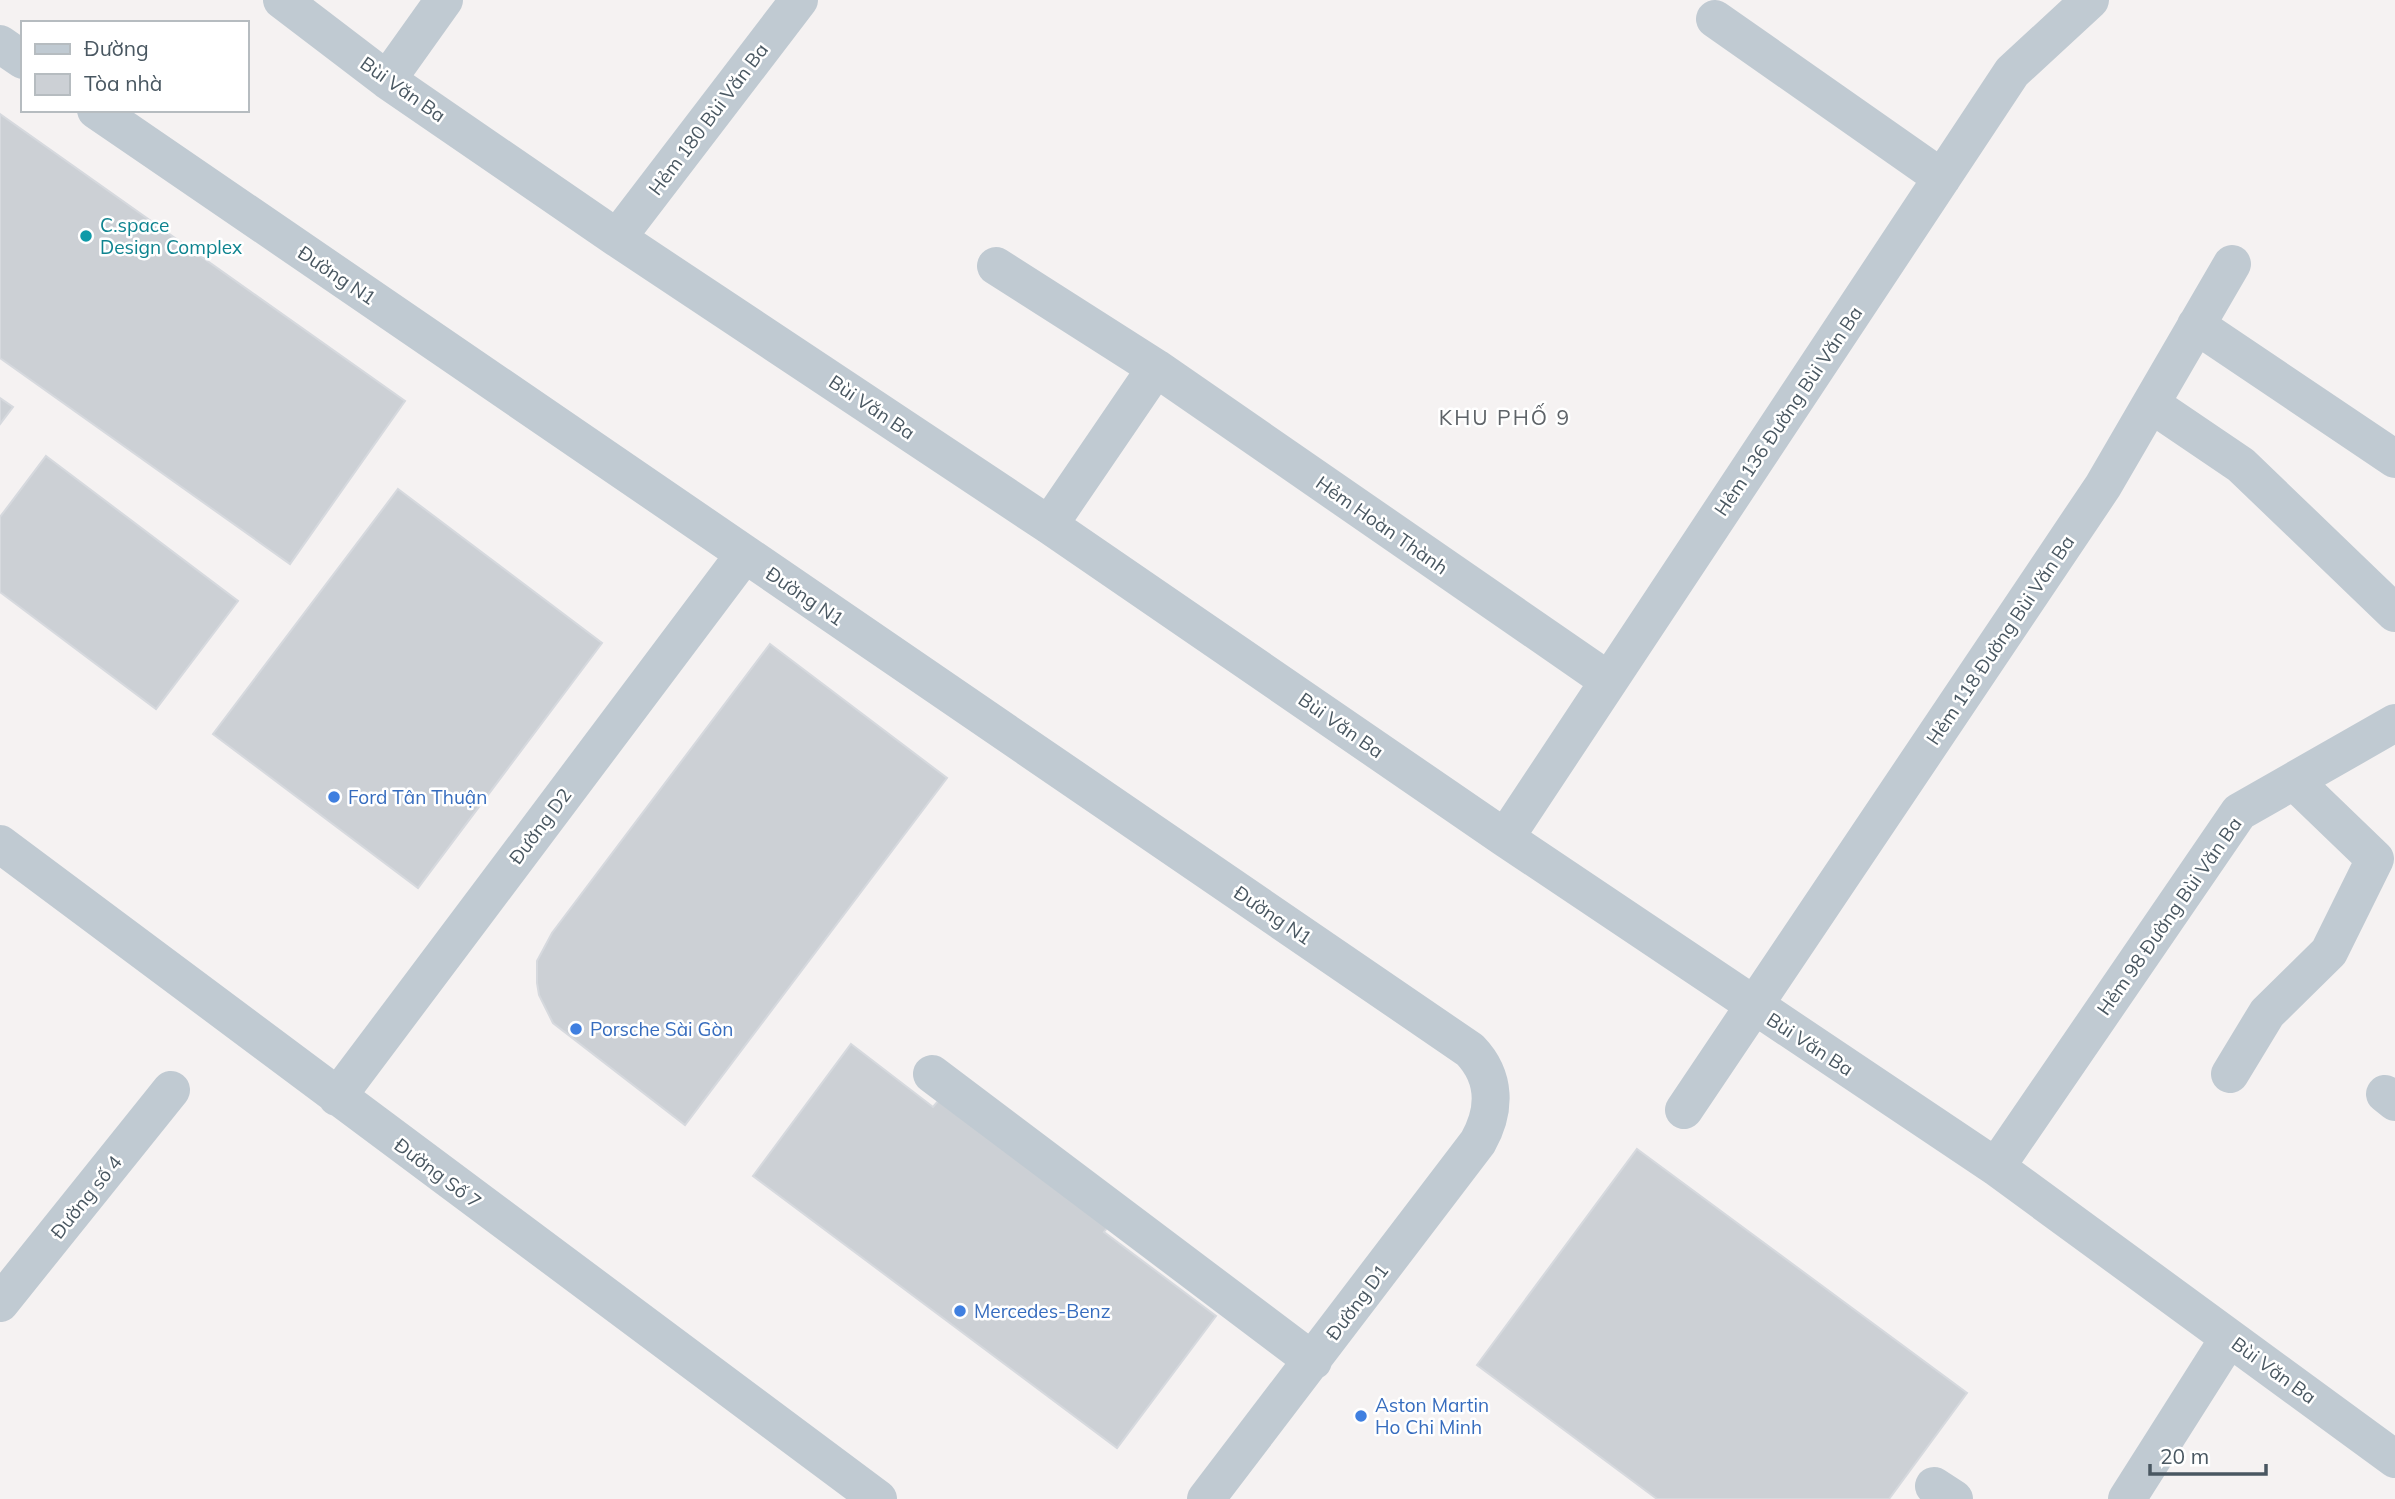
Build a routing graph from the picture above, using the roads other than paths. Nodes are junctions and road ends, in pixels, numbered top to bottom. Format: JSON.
{"nodes":[{"id":1,"x":282,"y":0,"type":"edge"},
{"id":2,"x":444,"y":0,"type":"edge"},
{"id":3,"x":799,"y":0,"type":"edge"},
{"id":4,"x":2090,"y":0,"type":"edge"},
{"id":5,"x":1715,"y":19,"type":"dead end"},
{"id":6,"x":0,"y":44,"type":"edge"},
{"id":7,"x":21,"y":59,"type":"edge"},
{"id":8,"x":387,"y":79,"type":"junction"},
{"id":9,"x":99,"y":112,"type":"edge"},
{"id":10,"x":1942,"y":177,"type":"junction"},
{"id":11,"x":617,"y":238,"type":"junction"},
{"id":12,"x":2232,"y":264,"type":"dead end"},
{"id":13,"x":996,"y":266,"type":"dead end"},
{"id":14,"x":2196,"y":325,"type":"junction"},
{"id":15,"x":1156,"y":369,"type":"junction"},
{"id":16,"x":2151,"y":404,"type":"junction"},
{"id":17,"x":2391,"y":447,"type":"edge"},
{"id":18,"x":1049,"y":525,"type":"junction"},
{"id":19,"x":744,"y":555,"type":"junction"},
{"id":20,"x":2395,"y":612,"type":"edge"},
{"id":21,"x":1609,"y":681,"type":"junction"},
{"id":22,"x":2395,"y":723,"type":"edge"},
{"id":23,"x":2294,"y":781,"type":"junction"},
{"id":24,"x":1505,"y":838,"type":"junction"},
{"id":25,"x":0,"y":844,"type":"edge"},
{"id":26,"x":1753,"y":1006,"type":"junction"},
{"id":27,"x":932,"y":1074,"type":"dead end"},
{"id":28,"x":2230,"y":1074,"type":"dead end"},
{"id":29,"x":171,"y":1090,"type":"dead end"},
{"id":30,"x":337,"y":1097,"type":"junction"},
{"id":31,"x":1492,"y":1097,"type":"joint"},
{"id":32,"x":1684,"y":1110,"type":"dead end"},
{"id":33,"x":1996,"y":1167,"type":"junction"},
{"id":34,"x":0,"y":1303,"type":"edge"},
{"id":35,"x":2229,"y":1338,"type":"junction"},
{"id":36,"x":1312,"y":1361,"type":"junction"},
{"id":37,"x":2395,"y":1459,"type":"edge"},
{"id":38,"x":878,"y":1499,"type":"edge"},
{"id":39,"x":1206,"y":1499,"type":"edge"},
{"id":40,"x":2127,"y":1499,"type":"edge"}],
"edges":[{"from":1,"to":8,"type":"street","name":"Bùi Văn Ba"},
{"from":2,"to":8,"type":"street"},
{"from":3,"to":11,"type":"street","name":"Hẻm 180 Bùi Văn Ba"},
{"from":4,"to":10,"type":"street","name":"Hẻm 136 Đường Bùi Văn Ba"},
{"from":5,"to":10,"type":"street"},
{"from":6,"to":7,"type":"street"},
{"from":8,"to":11,"type":"street","name":"Bùi Văn Ba"},
{"from":9,"to":19,"type":"street","name":"Đường N1"},
{"from":10,"to":21,"type":"street","name":"Hẻm 136 Đường Bùi Văn Ba"},
{"from":11,"to":18,"type":"street","name":"Bùi Văn Ba"},
{"from":12,"to":14,"type":"street","name":"Hẻm 118 Đường Bùi Văn Ba"},
{"from":13,"to":15,"type":"street","name":"Hẻm Hoàn Thành"},
{"from":14,"to":16,"type":"street","name":"Hẻm 118 Đường Bùi Văn Ba"},
{"from":14,"to":17,"type":"street"},
{"from":15,"to":18,"type":"street"},
{"from":15,"to":21,"type":"street","name":"Hẻm Hoàn Thành"},
{"from":16,"to":20,"type":"street"},
{"from":16,"to":26,"type":"street","name":"Hẻm 118 Đường Bùi Văn Ba"},
{"from":18,"to":24,"type":"street","name":"Bùi Văn Ba"},
{"from":19,"to":30,"type":"street","name":"Đường D2"},
{"from":19,"to":31,"type":"street","name":"Đường N1"},
{"from":21,"to":24,"type":"street","name":"Hẻm 136 Đường Bùi Văn Ba"},
{"from":22,"to":23,"type":"street","name":"Hẻm 98 Đường Bùi Văn Ba"},
{"from":23,"to":28,"type":"street"},
{"from":23,"to":33,"type":"street","name":"Hẻm 98 Đường Bùi Văn Ba"},
{"from":24,"to":26,"type":"street","name":"Bùi Văn Ba"},
{"from":25,"to":30,"type":"street","name":"Đường Số 7"},
{"from":26,"to":32,"type":"street","name":"Hẻm 118 Đường Bùi Văn Ba"},
{"from":26,"to":33,"type":"street","name":"Bùi Văn Ba"},
{"from":27,"to":36,"type":"street"},
{"from":29,"to":34,"type":"street","name":"Đường số 4"},
{"from":30,"to":38,"type":"street","name":"Đường Số 7"},
{"from":31,"to":36,"type":"street","name":"Đường D1"},
{"from":33,"to":35,"type":"street","name":"Bùi Văn Ba"},
{"from":35,"to":37,"type":"street","name":"Bùi Văn Ba"},
{"from":35,"to":40,"type":"street"},
{"from":36,"to":39,"type":"street","name":"Đường D1"}]}
